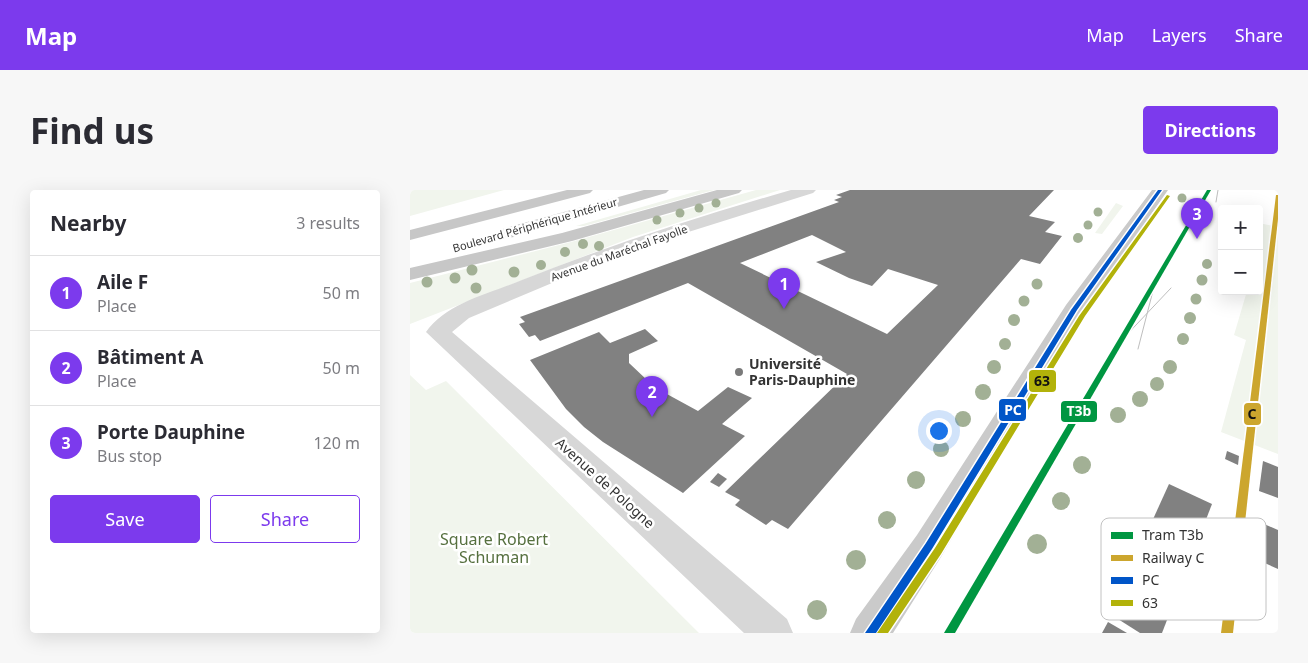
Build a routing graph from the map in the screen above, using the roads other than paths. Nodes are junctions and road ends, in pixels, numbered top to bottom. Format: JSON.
{"nodes":[{"id":1,"x":524,"y":190,"type":"edge"},
{"id":2,"x":585,"y":190,"type":"edge"},
{"id":3,"x":661,"y":190,"type":"edge"},
{"id":4,"x":734,"y":190,"type":"edge"},
{"id":5,"x":808,"y":190,"type":"edge"},
{"id":6,"x":1160,"y":190,"type":"edge"},
{"id":7,"x":410,"y":223,"type":"edge"},
{"id":8,"x":410,"y":235,"type":"edge"},
{"id":9,"x":495,"y":236,"type":"dead end"},
{"id":10,"x":476,"y":242,"type":"dead end"},
{"id":11,"x":410,"y":260,"type":"edge"},
{"id":12,"x":410,"y":274,"type":"edge"},
{"id":13,"x":438,"y":332,"type":"joint"},
{"id":14,"x":773,"y":633,"type":"edge"},
{"id":15,"x":870,"y":633,"type":"edge"}],
"edges":[{"from":1,"to":7,"type":"highway"},
{"from":2,"to":8,"type":"highway"},
{"from":3,"to":9,"type":"highway","name":"Boulevard Périphérique Intérieur"},
{"from":4,"to":12,"type":"highway"},
{"from":5,"to":13,"type":"street","name":"Avenue du Maréchal Fayolle"},
{"from":6,"to":15,"type":"main road"},
{"from":10,"to":11,"type":"highway","name":"Boulevard Périphérique Intérieur"},
{"from":13,"to":14,"type":"street","name":"Avenue de Pologne"}]}
